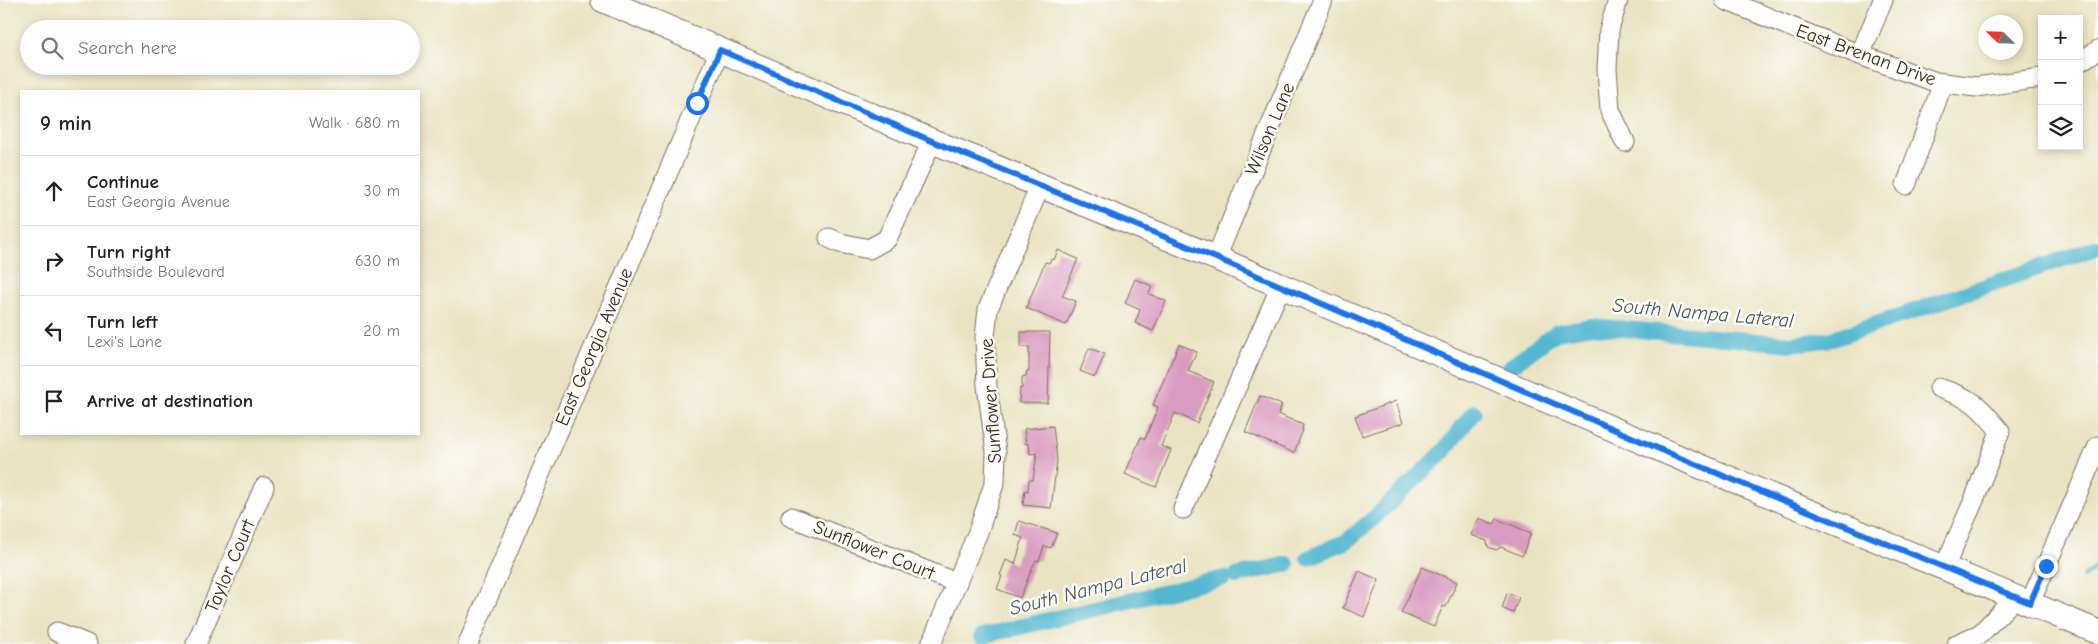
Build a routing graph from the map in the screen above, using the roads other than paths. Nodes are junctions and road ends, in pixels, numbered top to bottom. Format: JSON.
{"nodes":[{"id":1,"x":603,"y":0,"type":"edge"},
{"id":2,"x":1323,"y":0,"type":"edge"},
{"id":3,"x":1618,"y":0,"type":"edge"},
{"id":4,"x":1725,"y":0,"type":"edge"},
{"id":5,"x":1883,"y":0,"type":"edge"},
{"id":6,"x":720,"y":50,"type":"junction"},
{"id":7,"x":2098,"y":50,"type":"edge"},
{"id":8,"x":1860,"y":55,"type":"junction"},
{"id":9,"x":2082,"y":60,"type":"edge"},
{"id":10,"x":2038,"y":79,"type":"edge"},
{"id":11,"x":1943,"y":83,"type":"junction"},
{"id":12,"x":932,"y":141,"type":"junction"},
{"id":13,"x":1624,"y":142,"type":"dead end"},
{"id":14,"x":1906,"y":185,"type":"dead end"},
{"id":15,"x":1040,"y":186,"type":"junction"},
{"id":16,"x":829,"y":238,"type":"dead end"},
{"id":17,"x":1216,"y":258,"type":"junction"},
{"id":18,"x":1281,"y":286,"type":"junction"},
{"id":19,"x":1939,"y":388,"type":"dead end"},
{"id":20,"x":2098,"y":446,"type":"edge"},
{"id":21,"x":264,"y":488,"type":"dead end"},
{"id":22,"x":1183,"y":509,"type":"dead end"},
{"id":23,"x":791,"y":517,"type":"dead end"},
{"id":24,"x":1944,"y":568,"type":"junction"},
{"id":25,"x":957,"y":583,"type":"junction"},
{"id":26,"x":2023,"y":600,"type":"junction"},
{"id":27,"x":58,"y":632,"type":"dead end"},
{"id":28,"x":2098,"y":632,"type":"edge"},
{"id":29,"x":87,"y":644,"type":"edge"},
{"id":30,"x":196,"y":644,"type":"edge"},
{"id":31,"x":468,"y":644,"type":"edge"},
{"id":32,"x":931,"y":644,"type":"edge"},
{"id":33,"x":1956,"y":644,"type":"edge"}],
"edges":[{"from":1,"to":6,"type":"main road"},
{"from":2,"to":17,"type":"street","name":"Wilson Lane"},
{"from":3,"to":13,"type":"street"},
{"from":4,"to":8,"type":"street","name":"East Brenan Drive"},
{"from":5,"to":8,"type":"street"},
{"from":6,"to":12,"type":"main road"},
{"from":6,"to":31,"type":"street","name":"East Georgia Avenue"},
{"from":7,"to":9,"type":"street"},
{"from":8,"to":11,"type":"street","name":"East Brenan Drive"},
{"from":10,"to":11,"type":"street","name":"East Brenan Drive"},
{"from":11,"to":14,"type":"street"},
{"from":12,"to":15,"type":"main road"},
{"from":12,"to":16,"type":"street"},
{"from":15,"to":17,"type":"main road"},
{"from":15,"to":25,"type":"street","name":"Sunflower Drive"},
{"from":17,"to":18,"type":"main road"},
{"from":18,"to":22,"type":"street"},
{"from":18,"to":24,"type":"main road"},
{"from":19,"to":24,"type":"street"},
{"from":20,"to":26,"type":"street"},
{"from":21,"to":30,"type":"street","name":"Taylor Court"},
{"from":23,"to":25,"type":"street","name":"Sunflower Court"},
{"from":24,"to":26,"type":"main road"},
{"from":25,"to":32,"type":"street","name":"Sunflower Drive"},
{"from":26,"to":28,"type":"main road"},
{"from":26,"to":33,"type":"street"},
{"from":27,"to":29,"type":"street"}]}
